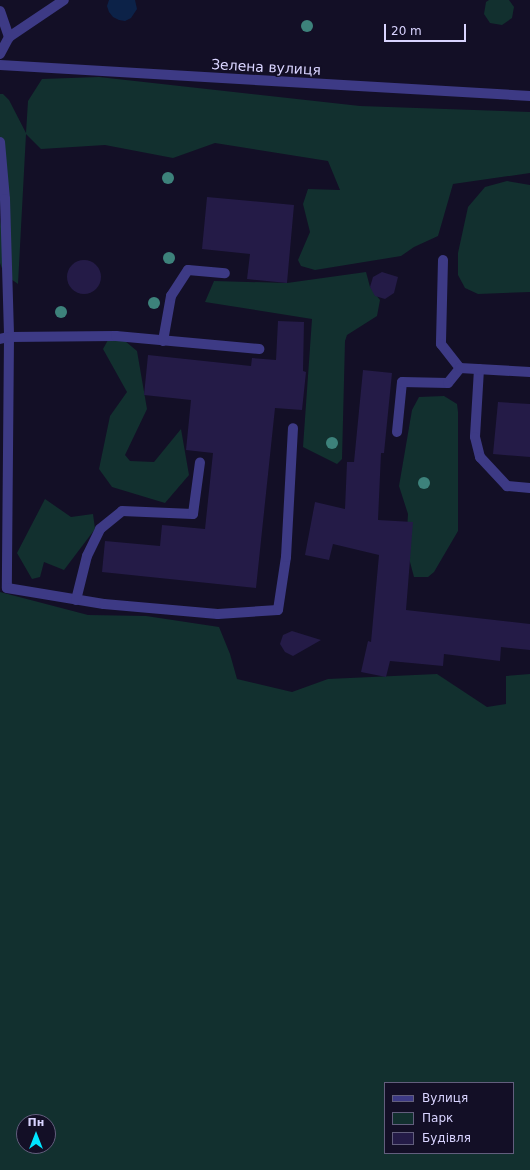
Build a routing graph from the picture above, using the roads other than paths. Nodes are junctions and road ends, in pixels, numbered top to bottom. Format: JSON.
{"nodes":[{"id":1,"x":64,"y":0,"type":"edge"},
{"id":2,"x":0,"y":11,"type":"edge"},
{"id":3,"x":9,"y":37,"type":"junction"},
{"id":4,"x":0,"y":54,"type":"edge"},
{"id":5,"x":0,"y":65,"type":"edge"},
{"id":6,"x":530,"y":96,"type":"edge"},
{"id":7,"x":0,"y":142,"type":"edge"},
{"id":8,"x":443,"y":260,"type":"dead end"},
{"id":9,"x":224,"y":274,"type":"dead end"},
{"id":10,"x":4,"y":338,"type":"edge"},
{"id":11,"x":163,"y":341,"type":"junction"},
{"id":12,"x":259,"y":349,"type":"dead end"},
{"id":13,"x":460,"y":368,"type":"junction"},
{"id":14,"x":479,"y":369,"type":"junction"},
{"id":15,"x":530,"y":372,"type":"edge"},
{"id":16,"x":293,"y":428,"type":"dead end"},
{"id":17,"x":396,"y":432,"type":"dead end"},
{"id":18,"x":200,"y":462,"type":"dead end"},
{"id":19,"x":530,"y":488,"type":"edge"},
{"id":20,"x":3,"y":588,"type":"edge"},
{"id":21,"x":76,"y":600,"type":"junction"}],
"edges":[{"from":1,"to":3,"type":"street"},
{"from":2,"to":3,"type":"street"},
{"from":3,"to":4,"type":"street"},
{"from":5,"to":6,"type":"street","name":"Зелена вулиця"},
{"from":7,"to":10,"type":"street"},
{"from":8,"to":13,"type":"street"},
{"from":9,"to":11,"type":"street"},
{"from":10,"to":11,"type":"street"},
{"from":10,"to":20,"type":"street"},
{"from":11,"to":12,"type":"street"},
{"from":13,"to":14,"type":"street"},
{"from":13,"to":17,"type":"street"},
{"from":14,"to":15,"type":"street"},
{"from":14,"to":19,"type":"street"},
{"from":16,"to":21,"type":"street"},
{"from":18,"to":21,"type":"street"},
{"from":20,"to":21,"type":"street"}]}
